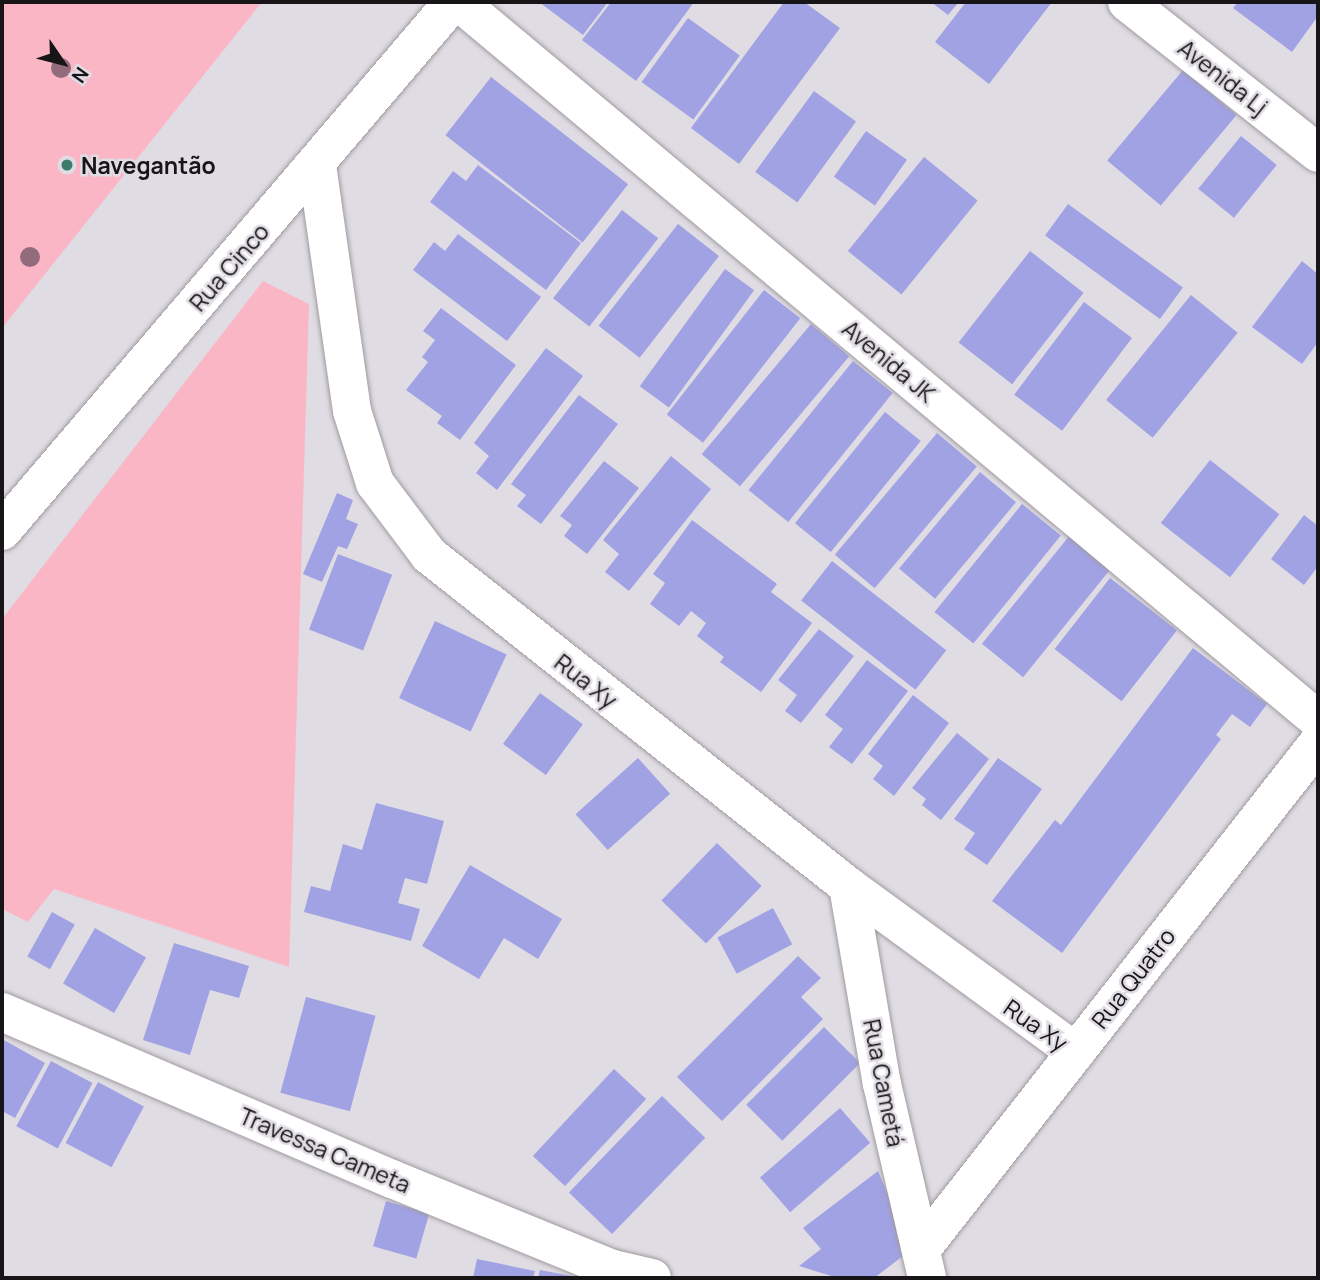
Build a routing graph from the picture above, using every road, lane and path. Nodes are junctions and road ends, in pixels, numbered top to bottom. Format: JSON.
{"nodes":[{"id":1,"x":453,"y":2,"type":"edge"},
{"id":2,"x":459,"y":2,"type":"edge"},
{"id":3,"x":1128,"y":2,"type":"edge"},
{"id":4,"x":1318,"y":153,"type":"edge"},
{"id":5,"x":317,"y":165,"type":"junction"},
{"id":6,"x":2,"y":531,"type":"edge"},
{"id":7,"x":1318,"y":720,"type":"edge"},
{"id":8,"x":1318,"y":743,"type":"edge"},
{"id":9,"x":848,"y":886,"type":"junction"},
{"id":10,"x":2,"y":1012,"type":"edge"},
{"id":11,"x":1076,"y":1052,"type":"junction"},
{"id":12,"x":925,"y":1263,"type":"edge"},
{"id":13,"x":652,"y":1278,"type":"edge"}],
"edges":[{"from":1,"to":5,"type":"street","name":"Rua Cinco"},
{"from":2,"to":7,"type":"street","name":"Avenida JK"},
{"from":3,"to":4,"type":"street","name":"Avenida Lj"},
{"from":5,"to":6,"type":"street","name":"Rua Cinco"},
{"from":5,"to":9,"type":"street","name":"Rua Xy"},
{"from":8,"to":11,"type":"street","name":"Rua Quatro"},
{"from":9,"to":11,"type":"street","name":"Rua Xy"},
{"from":9,"to":12,"type":"street","name":"Rua Cametá"},
{"from":10,"to":13,"type":"street","name":"Travessa Cameta"},
{"from":11,"to":12,"type":"street","name":"Rua Quatro"}]}
